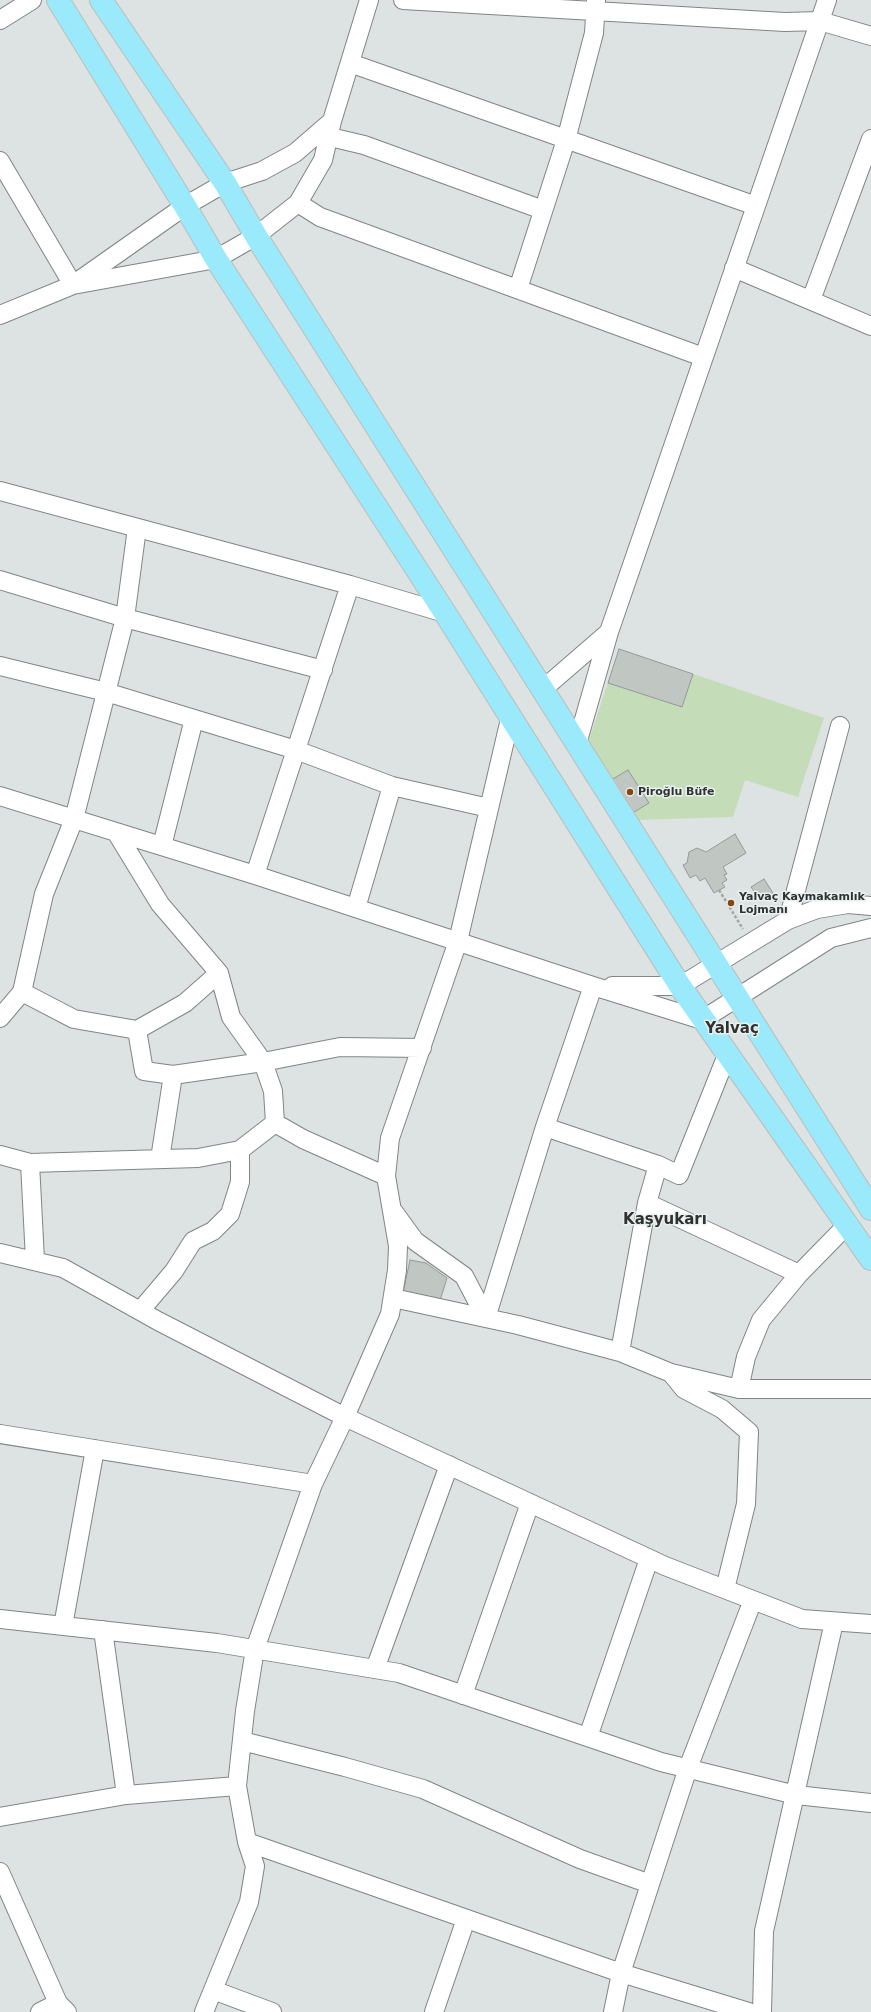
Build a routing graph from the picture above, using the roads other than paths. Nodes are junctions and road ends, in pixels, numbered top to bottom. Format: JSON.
{"nodes":[{"id":1,"x":32,"y":0,"type":"edge"},
{"id":2,"x":58,"y":0,"type":"edge"},
{"id":3,"x":101,"y":0,"type":"edge"},
{"id":4,"x":369,"y":0,"type":"edge"},
{"id":5,"x":402,"y":0,"type":"edge"},
{"id":6,"x":827,"y":0,"type":"edge"},
{"id":7,"x":595,"y":6,"type":"edge"},
{"id":8,"x":0,"y":20,"type":"edge"},
{"id":9,"x":820,"y":20,"type":"junction"},
{"id":10,"x":871,"y":36,"type":"edge"},
{"id":11,"x":350,"y":63,"type":"junction"},
{"id":12,"x":331,"y":129,"type":"junction"},
{"id":13,"x":566,"y":140,"type":"junction"},
{"id":14,"x":871,"y":140,"type":"edge"},
{"id":15,"x":0,"y":161,"type":"edge"},
{"id":16,"x":225,"y":183,"type":"junction"},
{"id":17,"x":298,"y":204,"type":"junction"},
{"id":18,"x":185,"y":206,"type":"junction"},
{"id":19,"x":756,"y":206,"type":"junction"},
{"id":20,"x":543,"y":210,"type":"junction"},
{"id":21,"x":256,"y":236,"type":"junction"},
{"id":22,"x":216,"y":259,"type":"junction"},
{"id":23,"x":734,"y":268,"type":"junction"},
{"id":24,"x":74,"y":285,"type":"junction"},
{"id":25,"x":518,"y":289,"type":"junction"},
{"id":26,"x":811,"y":300,"type":"junction"},
{"id":27,"x":0,"y":315,"type":"edge"},
{"id":28,"x":871,"y":326,"type":"edge"},
{"id":29,"x":703,"y":357,"type":"junction"},
{"id":30,"x":0,"y":491,"type":"edge"},
{"id":31,"x":137,"y":528,"type":"junction"},
{"id":32,"x":0,"y":580,"type":"edge"},
{"id":33,"x":350,"y":585,"type":"junction"},
{"id":34,"x":445,"y":613,"type":"junction"},
{"id":35,"x":124,"y":618,"type":"junction"},
{"id":36,"x":609,"y":632,"type":"junction"},
{"id":37,"x":0,"y":666,"type":"edge"},
{"id":38,"x":323,"y":670,"type":"junction"},
{"id":39,"x":542,"y":690,"type":"junction"},
{"id":40,"x":106,"y":692,"type":"junction"},
{"id":41,"x":194,"y":719,"type":"junction"},
{"id":42,"x":510,"y":719,"type":"junction"},
{"id":43,"x":840,"y":726,"type":"dead end"},
{"id":44,"x":577,"y":744,"type":"junction"},
{"id":45,"x":296,"y":750,"type":"junction"},
{"id":46,"x":392,"y":786,"type":"junction"},
{"id":47,"x":0,"y":796,"type":"edge"},
{"id":48,"x":489,"y":808,"type":"junction"},
{"id":49,"x":74,"y":819,"type":"junction"},
{"id":50,"x":116,"y":832,"type":"junction"},
{"id":51,"x":162,"y":846,"type":"junction"},
{"id":52,"x":255,"y":875,"type":"junction"},
{"id":53,"x":871,"y":906,"type":"edge"},
{"id":54,"x":356,"y":908,"type":"junction"},
{"id":55,"x":788,"y":920,"type":"junction"},
{"id":56,"x":871,"y":928,"type":"edge"},
{"id":57,"x":458,"y":942,"type":"junction"},
{"id":58,"x":716,"y":963,"type":"junction"},
{"id":59,"x":219,"y":973,"type":"junction"},
{"id":60,"x":593,"y":986,"type":"junction"},
{"id":61,"x":680,"y":986,"type":"junction"},
{"id":62,"x":22,"y":992,"type":"junction"},
{"id":63,"x":738,"y":996,"type":"junction"},
{"id":64,"x":0,"y":1018,"type":"edge"},
{"id":65,"x":702,"y":1020,"type":"junction"},
{"id":66,"x":137,"y":1030,"type":"junction"},
{"id":67,"x":422,"y":1048,"type":"junction"},
{"id":68,"x":727,"y":1055,"type":"junction"},
{"id":69,"x":263,"y":1062,"type":"junction"},
{"id":70,"x":174,"y":1075,"type":"junction"},
{"id":71,"x":275,"y":1123,"type":"junction"},
{"id":72,"x":545,"y":1127,"type":"junction"},
{"id":73,"x":240,"y":1150,"type":"junction"},
{"id":74,"x":0,"y":1155,"type":"edge"},
{"id":75,"x":160,"y":1159,"type":"junction"},
{"id":76,"x":30,"y":1163,"type":"junction"},
{"id":77,"x":658,"y":1165,"type":"junction"},
{"id":78,"x":386,"y":1176,"type":"junction"},
{"id":79,"x":647,"y":1203,"type":"junction"},
{"id":80,"x":391,"y":1209,"type":"junction"},
{"id":81,"x":871,"y":1209,"type":"edge"},
{"id":82,"x":847,"y":1225,"type":"junction"},
{"id":83,"x":0,"y":1253,"type":"edge"},
{"id":84,"x":871,"y":1259,"type":"edge"},
{"id":85,"x":35,"y":1260,"type":"junction"},
{"id":86,"x":799,"y":1274,"type":"junction"},
{"id":87,"x":392,"y":1298,"type":"junction"},
{"id":88,"x":140,"y":1311,"type":"junction"},
{"id":89,"x":486,"y":1318,"type":"junction"},
{"id":90,"x":620,"y":1352,"type":"junction"},
{"id":91,"x":671,"y":1373,"type":"junction"},
{"id":92,"x":739,"y":1389,"type":"junction"},
{"id":93,"x":871,"y":1389,"type":"edge"},
{"id":94,"x":345,"y":1417,"type":"junction"},
{"id":95,"x":0,"y":1434,"type":"edge"},
{"id":96,"x":95,"y":1449,"type":"junction"},
{"id":97,"x":449,"y":1465,"type":"junction"},
{"id":98,"x":314,"y":1484,"type":"junction"},
{"id":99,"x":530,"y":1503,"type":"junction"},
{"id":100,"x":649,"y":1559,"type":"junction"},
{"id":101,"x":725,"y":1589,"type":"junction"},
{"id":102,"x":753,"y":1600,"type":"junction"},
{"id":103,"x":0,"y":1619,"type":"edge"},
{"id":104,"x":834,"y":1622,"type":"junction"},
{"id":105,"x":871,"y":1624,"type":"edge"},
{"id":106,"x":63,"y":1626,"type":"junction"},
{"id":107,"x":103,"y":1630,"type":"junction"},
{"id":108,"x":255,"y":1649,"type":"junction"},
{"id":109,"x":375,"y":1669,"type":"junction"},
{"id":110,"x":463,"y":1695,"type":"junction"},
{"id":111,"x":588,"y":1737,"type":"junction"},
{"id":112,"x":242,"y":1741,"type":"junction"},
{"id":113,"x":688,"y":1768,"type":"junction"},
{"id":114,"x":237,"y":1786,"type":"junction"},
{"id":115,"x":126,"y":1795,"type":"junction"},
{"id":116,"x":796,"y":1795,"type":"junction"},
{"id":117,"x":871,"y":1803,"type":"edge"},
{"id":118,"x":0,"y":1817,"type":"edge"},
{"id":119,"x":247,"y":1842,"type":"junction"},
{"id":120,"x":0,"y":1872,"type":"edge"},
{"id":121,"x":650,"y":1884,"type":"junction"},
{"id":122,"x":466,"y":1919,"type":"junction"},
{"id":123,"x":621,"y":1973,"type":"junction"},
{"id":124,"x":213,"y":1990,"type":"junction"},
{"id":125,"x":62,"y":2008,"type":"edge"},
{"id":126,"x":40,"y":2012,"type":"edge"},
{"id":127,"x":204,"y":2012,"type":"edge"},
{"id":128,"x":272,"y":2012,"type":"edge"},
{"id":129,"x":434,"y":2012,"type":"edge"},
{"id":130,"x":613,"y":2012,"type":"edge"},
{"id":131,"x":749,"y":2012,"type":"edge"},
{"id":132,"x":762,"y":2012,"type":"edge"}],
"edges":[{"from":1,"to":8,"type":"street"},
{"from":2,"to":18,"type":"main road"},
{"from":3,"to":16,"type":"main road"},
{"from":4,"to":11,"type":"street"},
{"from":5,"to":7,"type":"street"},
{"from":6,"to":9,"type":"street"},
{"from":7,"to":9,"type":"street"},
{"from":7,"to":13,"type":"street"},
{"from":9,"to":10,"type":"street"},
{"from":9,"to":19,"type":"street"},
{"from":11,"to":12,"type":"street"},
{"from":11,"to":13,"type":"street"},
{"from":12,"to":16,"type":"street"},
{"from":12,"to":17,"type":"street"},
{"from":12,"to":20,"type":"street"},
{"from":13,"to":19,"type":"street"},
{"from":13,"to":20,"type":"street"},
{"from":14,"to":26,"type":"street"},
{"from":15,"to":24,"type":"street"},
{"from":16,"to":18,"type":"street"},
{"from":16,"to":21,"type":"main road"},
{"from":17,"to":21,"type":"street"},
{"from":17,"to":25,"type":"street"},
{"from":18,"to":22,"type":"main road"},
{"from":18,"to":24,"type":"street"},
{"from":19,"to":23,"type":"street"},
{"from":20,"to":25,"type":"street"},
{"from":21,"to":22,"type":"street"},
{"from":21,"to":39,"type":"main road"},
{"from":22,"to":24,"type":"street"},
{"from":22,"to":34,"type":"main road"},
{"from":23,"to":26,"type":"street"},
{"from":23,"to":29,"type":"street"},
{"from":24,"to":27,"type":"street"},
{"from":25,"to":29,"type":"street"},
{"from":26,"to":28,"type":"street"},
{"from":29,"to":36,"type":"street"},
{"from":30,"to":31,"type":"street"},
{"from":31,"to":33,"type":"street"},
{"from":31,"to":35,"type":"street"},
{"from":32,"to":35,"type":"street"},
{"from":33,"to":34,"type":"street"},
{"from":33,"to":38,"type":"street"},
{"from":34,"to":42,"type":"main road"},
{"from":35,"to":38,"type":"street"},
{"from":35,"to":40,"type":"street"},
{"from":36,"to":39,"type":"street"},
{"from":36,"to":44,"type":"street"},
{"from":37,"to":40,"type":"street"},
{"from":38,"to":45,"type":"street"},
{"from":39,"to":44,"type":"main road"},
{"from":40,"to":41,"type":"street"},
{"from":40,"to":49,"type":"street"},
{"from":41,"to":45,"type":"street"},
{"from":41,"to":51,"type":"street"},
{"from":42,"to":48,"type":"street"},
{"from":42,"to":61,"type":"main road"},
{"from":43,"to":55,"type":"street"},
{"from":44,"to":58,"type":"main road"},
{"from":45,"to":46,"type":"street"},
{"from":45,"to":52,"type":"street"},
{"from":46,"to":48,"type":"street"},
{"from":46,"to":54,"type":"street"},
{"from":47,"to":49,"type":"street"},
{"from":48,"to":57,"type":"street"},
{"from":49,"to":50,"type":"street"},
{"from":49,"to":62,"type":"street"},
{"from":50,"to":51,"type":"street"},
{"from":50,"to":59,"type":"street"},
{"from":51,"to":52,"type":"street"},
{"from":52,"to":54,"type":"street"},
{"from":53,"to":55,"type":"street"},
{"from":54,"to":57,"type":"street"},
{"from":55,"to":58,"type":"street"},
{"from":56,"to":63,"type":"street"},
{"from":57,"to":60,"type":"street"},
{"from":57,"to":67,"type":"street"},
{"from":58,"to":61,"type":"street"},
{"from":58,"to":63,"type":"main road"},
{"from":59,"to":66,"type":"street"},
{"from":59,"to":69,"type":"street"},
{"from":60,"to":61,"type":"street"},
{"from":60,"to":65,"type":"street"},
{"from":60,"to":72,"type":"street"},
{"from":61,"to":65,"type":"main road"},
{"from":62,"to":64,"type":"street"},
{"from":62,"to":66,"type":"street"},
{"from":63,"to":65,"type":"street"},
{"from":63,"to":81,"type":"main road"},
{"from":65,"to":68,"type":"main road"},
{"from":66,"to":70,"type":"street"},
{"from":67,"to":69,"type":"street"},
{"from":67,"to":78,"type":"street"},
{"from":68,"to":77,"type":"street"},
{"from":68,"to":82,"type":"main road"},
{"from":69,"to":70,"type":"street"},
{"from":69,"to":71,"type":"street"},
{"from":70,"to":75,"type":"street"},
{"from":71,"to":73,"type":"street"},
{"from":71,"to":78,"type":"street"},
{"from":72,"to":77,"type":"street"},
{"from":72,"to":89,"type":"street"},
{"from":73,"to":75,"type":"street"},
{"from":73,"to":88,"type":"street"},
{"from":74,"to":76,"type":"street"},
{"from":75,"to":76,"type":"street"},
{"from":76,"to":85,"type":"street"},
{"from":77,"to":79,"type":"street"},
{"from":78,"to":80,"type":"street"},
{"from":79,"to":86,"type":"street"},
{"from":79,"to":90,"type":"street"},
{"from":80,"to":87,"type":"street"},
{"from":80,"to":89,"type":"street"},
{"from":82,"to":84,"type":"main road"},
{"from":82,"to":86,"type":"street"},
{"from":83,"to":85,"type":"street"},
{"from":85,"to":88,"type":"street"},
{"from":86,"to":92,"type":"street"},
{"from":87,"to":89,"type":"street"},
{"from":87,"to":94,"type":"street"},
{"from":88,"to":94,"type":"street"},
{"from":89,"to":90,"type":"street"},
{"from":90,"to":91,"type":"street"},
{"from":91,"to":92,"type":"street"},
{"from":91,"to":101,"type":"street"},
{"from":92,"to":93,"type":"street"},
{"from":94,"to":97,"type":"street"},
{"from":94,"to":98,"type":"street"},
{"from":95,"to":96,"type":"street"},
{"from":96,"to":98,"type":"street"},
{"from":96,"to":106,"type":"street"},
{"from":97,"to":99,"type":"street"},
{"from":97,"to":109,"type":"street"},
{"from":98,"to":108,"type":"street"},
{"from":99,"to":100,"type":"street"},
{"from":99,"to":110,"type":"street"},
{"from":100,"to":101,"type":"street"},
{"from":100,"to":111,"type":"street"},
{"from":101,"to":102,"type":"street"},
{"from":102,"to":104,"type":"street"},
{"from":102,"to":113,"type":"street"},
{"from":103,"to":106,"type":"street"},
{"from":104,"to":105,"type":"street"},
{"from":104,"to":116,"type":"street"},
{"from":106,"to":107,"type":"street"},
{"from":107,"to":108,"type":"street"},
{"from":107,"to":115,"type":"street"},
{"from":108,"to":109,"type":"street"},
{"from":108,"to":112,"type":"street"},
{"from":109,"to":110,"type":"street"},
{"from":110,"to":111,"type":"street"},
{"from":111,"to":113,"type":"street"},
{"from":112,"to":114,"type":"street"},
{"from":112,"to":121,"type":"street"},
{"from":113,"to":116,"type":"street"},
{"from":113,"to":121,"type":"street"},
{"from":114,"to":115,"type":"street"},
{"from":114,"to":119,"type":"street"},
{"from":115,"to":118,"type":"street"},
{"from":116,"to":117,"type":"street"},
{"from":116,"to":132,"type":"street"},
{"from":119,"to":122,"type":"street"},
{"from":119,"to":124,"type":"street"},
{"from":120,"to":125,"type":"street"},
{"from":121,"to":123,"type":"street"},
{"from":122,"to":123,"type":"street"},
{"from":122,"to":129,"type":"street"},
{"from":123,"to":130,"type":"street"},
{"from":123,"to":131,"type":"street"},
{"from":124,"to":127,"type":"street"},
{"from":124,"to":128,"type":"street"},
{"from":125,"to":126,"type":"street"}]}
